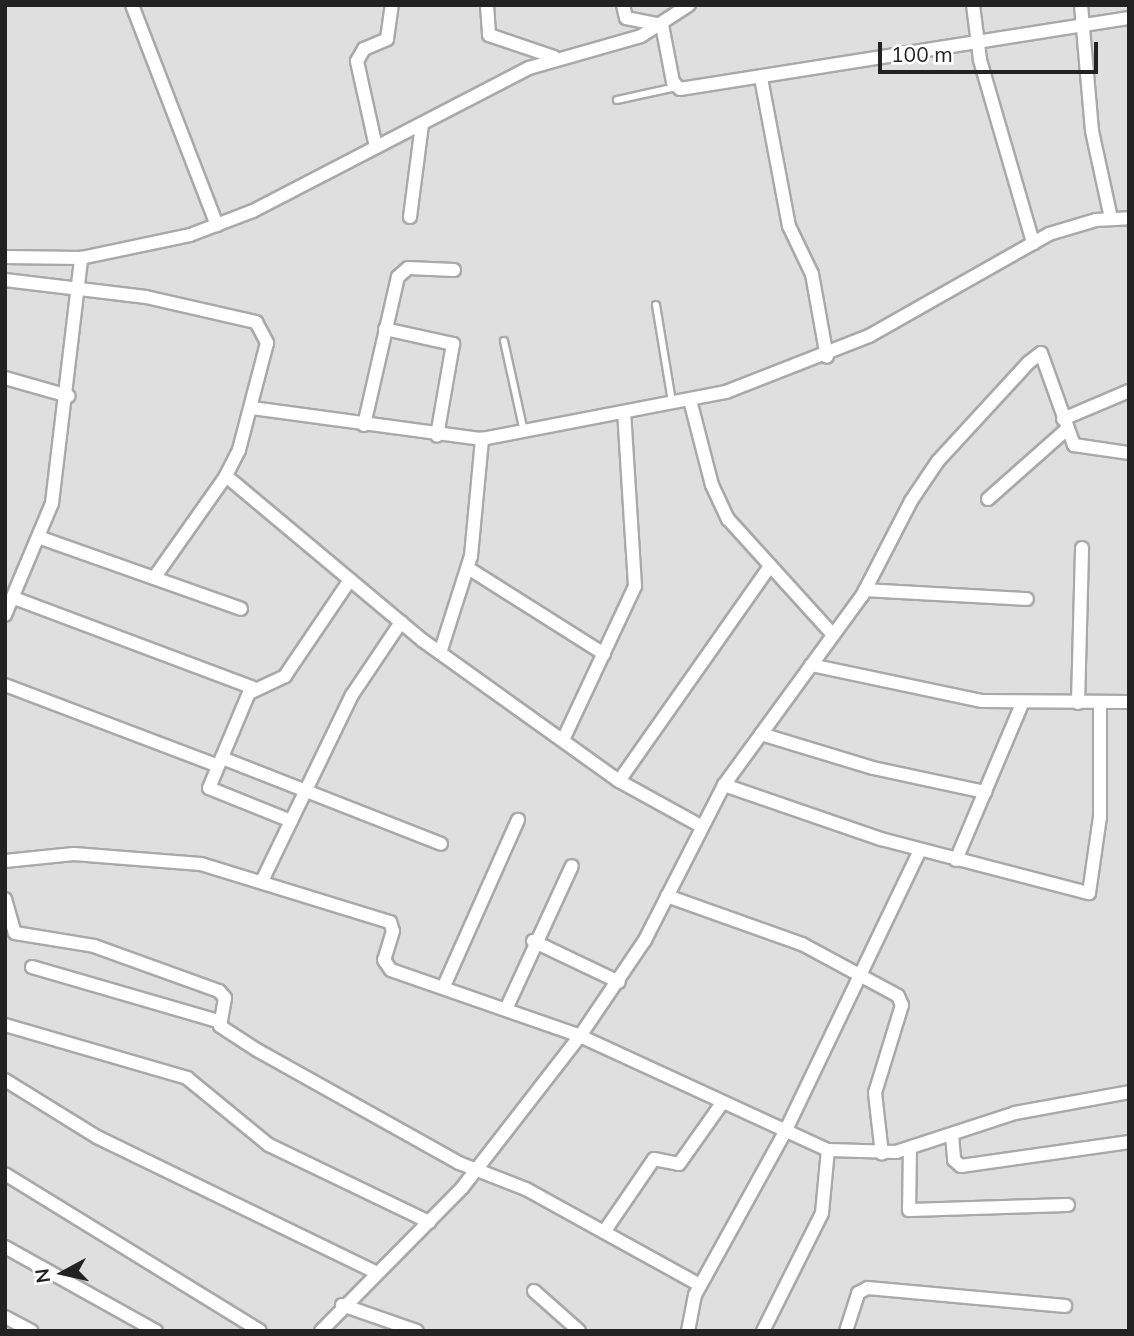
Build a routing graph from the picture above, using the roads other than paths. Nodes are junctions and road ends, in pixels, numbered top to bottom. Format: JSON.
{"nodes":[{"id":1,"x":132,"y":5,"type":"edge"},
{"id":2,"x":392,"y":5,"type":"edge"},
{"id":3,"x":487,"y":5,"type":"edge"},
{"id":4,"x":623,"y":5,"type":"edge"},
{"id":5,"x":689,"y":5,"type":"edge"},
{"id":6,"x":973,"y":5,"type":"edge"},
{"id":7,"x":1081,"y":5,"type":"edge"},
{"id":8,"x":677,"y":11,"type":"edge"},
{"id":9,"x":1129,"y":18,"type":"edge"},
{"id":10,"x":662,"y":25,"type":"junction"},
{"id":11,"x":1083,"y":25,"type":"junction"},
{"id":12,"x":976,"y":41,"type":"junction"},
{"id":13,"x":554,"y":57,"type":"junction"},
{"id":14,"x":761,"y":78,"type":"junction"},
{"id":15,"x":676,"y":87,"type":"junction"},
{"id":16,"x":617,"y":100,"type":"dead end"},
{"id":17,"x":422,"y":125,"type":"junction"},
{"id":18,"x":376,"y":147,"type":"junction"},
{"id":19,"x":410,"y":218,"type":"dead end"},
{"id":20,"x":1111,"y":218,"type":"junction"},
{"id":21,"x":1129,"y":218,"type":"edge"},
{"id":22,"x":217,"y":225,"type":"junction"},
{"id":23,"x":1033,"y":243,"type":"junction"},
{"id":24,"x":5,"y":257,"type":"edge"},
{"id":25,"x":81,"y":258,"type":"junction"},
{"id":26,"x":454,"y":270,"type":"dead end"},
{"id":27,"x":5,"y":280,"type":"edge"},
{"id":28,"x":78,"y":291,"type":"junction"},
{"id":29,"x":656,"y":305,"type":"dead end"},
{"id":30,"x":385,"y":329,"type":"junction"},
{"id":31,"x":504,"y":341,"type":"dead end"},
{"id":32,"x":827,"y":357,"type":"junction"},
{"id":33,"x":5,"y":378,"type":"edge"},
{"id":34,"x":1129,"y":391,"type":"edge"},
{"id":35,"x":68,"y":396,"type":"junction"},
{"id":36,"x":690,"y":400,"type":"junction"},
{"id":37,"x":673,"y":403,"type":"junction"},
{"id":38,"x":252,"y":408,"type":"junction"},
{"id":39,"x":624,"y":414,"type":"junction"},
{"id":40,"x":1065,"y":424,"type":"junction"},
{"id":41,"x":364,"y":425,"type":"junction"},
{"id":42,"x":524,"y":434,"type":"junction"},
{"id":43,"x":437,"y":436,"type":"junction"},
{"id":44,"x":482,"y":439,"type":"junction"},
{"id":45,"x":1129,"y":453,"type":"edge"},
{"id":46,"x":226,"y":476,"type":"junction"},
{"id":47,"x":988,"y":499,"type":"dead end"},
{"id":48,"x":41,"y":538,"type":"junction"},
{"id":49,"x":1082,"y":548,"type":"dead end"},
{"id":50,"x":771,"y":566,"type":"junction"},
{"id":51,"x":468,"y":568,"type":"junction"},
{"id":52,"x":154,"y":578,"type":"junction"},
{"id":53,"x":350,"y":580,"type":"junction"},
{"id":54,"x":865,"y":590,"type":"junction"},
{"id":55,"x":14,"y":598,"type":"junction"},
{"id":56,"x":1027,"y":599,"type":"dead end"},
{"id":57,"x":241,"y":609,"type":"dead end"},
{"id":58,"x":5,"y":615,"type":"edge"},
{"id":59,"x":401,"y":622,"type":"junction"},
{"id":60,"x":833,"y":635,"type":"junction"},
{"id":61,"x":440,"y":653,"type":"junction"},
{"id":62,"x":604,"y":654,"type":"junction"},
{"id":63,"x":811,"y":665,"type":"junction"},
{"id":64,"x":5,"y":685,"type":"edge"},
{"id":65,"x":253,"y":688,"type":"junction"},
{"id":66,"x":1129,"y":702,"type":"edge"},
{"id":67,"x":1078,"y":703,"type":"junction"},
{"id":68,"x":1100,"y":703,"type":"junction"},
{"id":69,"x":1022,"y":704,"type":"junction"},
{"id":70,"x":761,"y":734,"type":"junction"},
{"id":71,"x":563,"y":740,"type":"junction"},
{"id":72,"x":220,"y":762,"type":"junction"},
{"id":73,"x":619,"y":781,"type":"junction"},
{"id":74,"x":724,"y":785,"type":"junction"},
{"id":75,"x":305,"y":789,"type":"junction"},
{"id":76,"x":985,"y":792,"type":"junction"},
{"id":77,"x":518,"y":820,"type":"dead end"},
{"id":78,"x":291,"y":821,"type":"junction"},
{"id":79,"x":701,"y":826,"type":"junction"},
{"id":80,"x":441,"y":845,"type":"dead end"},
{"id":81,"x":920,"y":850,"type":"junction"},
{"id":82,"x":956,"y":859,"type":"junction"},
{"id":83,"x":5,"y":861,"type":"edge"},
{"id":84,"x":572,"y":866,"type":"dead end"},
{"id":85,"x":263,"y":879,"type":"junction"},
{"id":86,"x":667,"y":897,"type":"junction"},
{"id":87,"x":5,"y":900,"type":"edge"},
{"id":88,"x":533,"y":941,"type":"junction"},
{"id":89,"x":32,"y":967,"type":"dead end"},
{"id":90,"x":862,"y":972,"type":"junction"},
{"id":91,"x":619,"y":982,"type":"junction"},
{"id":92,"x":444,"y":986,"type":"junction"},
{"id":93,"x":507,"y":1007,"type":"junction"},
{"id":94,"x":218,"y":1021,"type":"junction"},
{"id":95,"x":5,"y":1025,"type":"edge"},
{"id":96,"x":580,"y":1036,"type":"junction"},
{"id":97,"x":5,"y":1080,"type":"edge"},
{"id":98,"x":1129,"y":1092,"type":"edge"},
{"id":99,"x":720,"y":1106,"type":"junction"},
{"id":100,"x":784,"y":1134,"type":"junction"},
{"id":101,"x":953,"y":1135,"type":"junction"},
{"id":102,"x":1129,"y":1142,"type":"edge"},
{"id":103,"x":909,"y":1148,"type":"junction"},
{"id":104,"x":828,"y":1150,"type":"junction"},
{"id":105,"x":882,"y":1154,"type":"junction"},
{"id":106,"x":475,"y":1170,"type":"junction"},
{"id":107,"x":5,"y":1174,"type":"edge"},
{"id":108,"x":1068,"y":1205,"type":"dead end"},
{"id":109,"x":429,"y":1222,"type":"junction"},
{"id":110,"x":604,"y":1232,"type":"junction"},
{"id":111,"x":5,"y":1247,"type":"edge"},
{"id":112,"x":376,"y":1272,"type":"junction"},
{"id":113,"x":700,"y":1286,"type":"junction"},
{"id":114,"x":534,"y":1291,"type":"dead end"},
{"id":115,"x":342,"y":1305,"type":"junction"},
{"id":116,"x":1065,"y":1306,"type":"dead end"},
{"id":117,"x":5,"y":1317,"type":"edge"},
{"id":118,"x":31,"y":1331,"type":"edge"},
{"id":119,"x":156,"y":1331,"type":"edge"},
{"id":120,"x":260,"y":1331,"type":"edge"},
{"id":121,"x":321,"y":1331,"type":"edge"},
{"id":122,"x":417,"y":1331,"type":"edge"},
{"id":123,"x":579,"y":1331,"type":"edge"},
{"id":124,"x":688,"y":1331,"type":"edge"},
{"id":125,"x":763,"y":1331,"type":"edge"},
{"id":126,"x":846,"y":1331,"type":"edge"}],
"edges":[{"from":1,"to":22,"type":"street"},
{"from":2,"to":18,"type":"street"},
{"from":3,"to":13,"type":"street"},
{"from":4,"to":10,"type":"street"},
{"from":5,"to":8,"type":"street"},
{"from":6,"to":12,"type":"street"},
{"from":7,"to":11,"type":"street"},
{"from":8,"to":10,"type":"street"},
{"from":9,"to":11,"type":"street"},
{"from":10,"to":13,"type":"street"},
{"from":10,"to":15,"type":"street"},
{"from":11,"to":12,"type":"street"},
{"from":11,"to":20,"type":"street"},
{"from":12,"to":14,"type":"street"},
{"from":12,"to":23,"type":"street"},
{"from":13,"to":17,"type":"street"},
{"from":14,"to":15,"type":"street"},
{"from":14,"to":32,"type":"street"},
{"from":15,"to":16,"type":"lane"},
{"from":17,"to":18,"type":"street"},
{"from":17,"to":19,"type":"street"},
{"from":18,"to":22,"type":"street"},
{"from":20,"to":21,"type":"street"},
{"from":20,"to":23,"type":"street"},
{"from":22,"to":25,"type":"street"},
{"from":23,"to":32,"type":"street"},
{"from":24,"to":25,"type":"street"},
{"from":25,"to":28,"type":"street"},
{"from":26,"to":30,"type":"street"},
{"from":27,"to":28,"type":"street"},
{"from":28,"to":35,"type":"street"},
{"from":28,"to":38,"type":"street"},
{"from":29,"to":37,"type":"lane"},
{"from":30,"to":41,"type":"street"},
{"from":30,"to":43,"type":"street"},
{"from":31,"to":42,"type":"lane"},
{"from":32,"to":36,"type":"street"},
{"from":33,"to":35,"type":"street"},
{"from":34,"to":40,"type":"street"},
{"from":35,"to":48,"type":"street"},
{"from":36,"to":37,"type":"street"},
{"from":36,"to":50,"type":"street"},
{"from":37,"to":39,"type":"street"},
{"from":38,"to":41,"type":"street"},
{"from":38,"to":46,"type":"street"},
{"from":39,"to":42,"type":"street"},
{"from":39,"to":62,"type":"street"},
{"from":40,"to":45,"type":"street"},
{"from":40,"to":47,"type":"street"},
{"from":40,"to":54,"type":"street"},
{"from":41,"to":43,"type":"street"},
{"from":42,"to":44,"type":"street"},
{"from":43,"to":44,"type":"street"},
{"from":44,"to":51,"type":"street"},
{"from":46,"to":52,"type":"street"},
{"from":46,"to":53,"type":"street"},
{"from":48,"to":52,"type":"street"},
{"from":48,"to":55,"type":"street"},
{"from":49,"to":67,"type":"street"},
{"from":50,"to":60,"type":"street"},
{"from":50,"to":73,"type":"street"},
{"from":51,"to":61,"type":"street"},
{"from":51,"to":62,"type":"street"},
{"from":52,"to":57,"type":"street"},
{"from":53,"to":59,"type":"street"},
{"from":53,"to":65,"type":"street"},
{"from":54,"to":56,"type":"street"},
{"from":54,"to":60,"type":"street"},
{"from":55,"to":58,"type":"street"},
{"from":55,"to":65,"type":"street"},
{"from":59,"to":61,"type":"street"},
{"from":59,"to":75,"type":"street"},
{"from":60,"to":63,"type":"street"},
{"from":61,"to":71,"type":"street"},
{"from":62,"to":71,"type":"street"},
{"from":63,"to":69,"type":"street"},
{"from":63,"to":70,"type":"street"},
{"from":64,"to":72,"type":"street"},
{"from":65,"to":72,"type":"street"},
{"from":66,"to":68,"type":"street"},
{"from":67,"to":68,"type":"street"},
{"from":67,"to":69,"type":"street"},
{"from":68,"to":82,"type":"street"},
{"from":69,"to":76,"type":"street"},
{"from":70,"to":74,"type":"street"},
{"from":70,"to":76,"type":"street"},
{"from":71,"to":73,"type":"street"},
{"from":72,"to":75,"type":"street"},
{"from":72,"to":78,"type":"street"},
{"from":73,"to":79,"type":"street"},
{"from":74,"to":79,"type":"street"},
{"from":74,"to":81,"type":"street"},
{"from":75,"to":78,"type":"street"},
{"from":75,"to":80,"type":"street"},
{"from":76,"to":82,"type":"street"},
{"from":77,"to":92,"type":"street"},
{"from":78,"to":85,"type":"street"},
{"from":79,"to":86,"type":"street"},
{"from":81,"to":82,"type":"street"},
{"from":81,"to":90,"type":"street"},
{"from":83,"to":85,"type":"street"},
{"from":84,"to":88,"type":"street"},
{"from":85,"to":92,"type":"street"},
{"from":86,"to":90,"type":"street"},
{"from":86,"to":91,"type":"street"},
{"from":87,"to":94,"type":"street"},
{"from":88,"to":91,"type":"street"},
{"from":88,"to":93,"type":"street"},
{"from":89,"to":94,"type":"street"},
{"from":90,"to":100,"type":"street"},
{"from":90,"to":105,"type":"street"},
{"from":91,"to":96,"type":"street"},
{"from":92,"to":93,"type":"street"},
{"from":93,"to":96,"type":"street"},
{"from":94,"to":106,"type":"street"},
{"from":95,"to":109,"type":"street"},
{"from":96,"to":99,"type":"street"},
{"from":96,"to":106,"type":"street"},
{"from":97,"to":112,"type":"street"},
{"from":98,"to":101,"type":"street"},
{"from":99,"to":100,"type":"street"},
{"from":99,"to":110,"type":"street"},
{"from":100,"to":104,"type":"street"},
{"from":100,"to":113,"type":"street"},
{"from":101,"to":102,"type":"street"},
{"from":101,"to":103,"type":"street"},
{"from":103,"to":105,"type":"street"},
{"from":103,"to":108,"type":"street"},
{"from":104,"to":105,"type":"street"},
{"from":104,"to":125,"type":"street"},
{"from":106,"to":109,"type":"street"},
{"from":106,"to":110,"type":"street"},
{"from":107,"to":120,"type":"street"},
{"from":109,"to":112,"type":"street"},
{"from":110,"to":113,"type":"street"},
{"from":111,"to":119,"type":"street"},
{"from":112,"to":115,"type":"street"},
{"from":113,"to":124,"type":"street"},
{"from":114,"to":123,"type":"street"},
{"from":115,"to":121,"type":"street"},
{"from":115,"to":122,"type":"street"},
{"from":116,"to":126,"type":"street"},
{"from":117,"to":118,"type":"street"}]}
